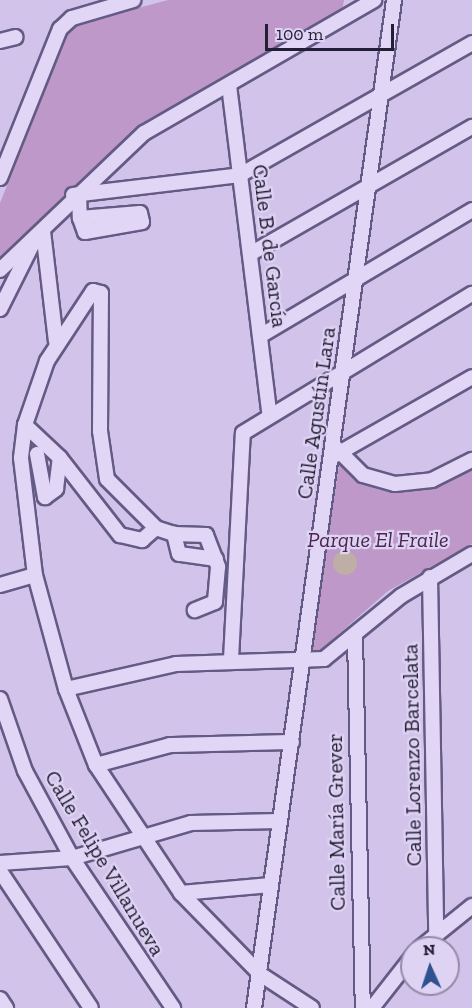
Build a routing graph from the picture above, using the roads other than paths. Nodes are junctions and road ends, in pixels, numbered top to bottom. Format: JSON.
{"nodes":[{"id":1,"x":133,"y":0,"type":"edge"},
{"id":2,"x":374,"y":0,"type":"edge"},
{"id":3,"x":395,"y":1,"type":"edge"},
{"id":4,"x":355,"y":6,"type":"edge"},
{"id":5,"x":16,"y":37,"type":"dead end"},
{"id":6,"x":0,"y":41,"type":"edge"},
{"id":7,"x":472,"y":43,"type":"edge"},
{"id":8,"x":229,"y":85,"type":"junction"},
{"id":9,"x":381,"y":94,"type":"junction"},
{"id":10,"x":472,"y":127,"type":"edge"},
{"id":11,"x":240,"y":175,"type":"junction"},
{"id":12,"x":0,"y":178,"type":"edge"},
{"id":13,"x":369,"y":186,"type":"junction"},
{"id":14,"x":76,"y":195,"type":"junction"},
{"id":15,"x":472,"y":210,"type":"edge"},
{"id":16,"x":80,"y":218,"type":"dead end"},
{"id":17,"x":38,"y":236,"type":"junction"},
{"id":18,"x":250,"y":254,"type":"junction"},
{"id":19,"x":0,"y":270,"type":"edge"},
{"id":20,"x":356,"y":276,"type":"junction"},
{"id":21,"x":472,"y":294,"type":"edge"},
{"id":22,"x":2,"y":300,"type":"edge"},
{"id":23,"x":260,"y":336,"type":"junction"},
{"id":24,"x":56,"y":341,"type":"junction"},
{"id":25,"x":343,"y":368,"type":"junction"},
{"id":26,"x":472,"y":377,"type":"edge"},
{"id":27,"x":269,"y":412,"type":"junction"},
{"id":28,"x":25,"y":425,"type":"junction"},
{"id":29,"x":335,"y":452,"type":"junction"},
{"id":30,"x":37,"y":454,"type":"dead end"},
{"id":31,"x":60,"y":459,"type":"junction"},
{"id":32,"x":472,"y":460,"type":"edge"},
{"id":33,"x":156,"y":528,"type":"junction"},
{"id":34,"x":174,"y":534,"type":"junction"},
{"id":35,"x":472,"y":554,"type":"edge"},
{"id":36,"x":216,"y":559,"type":"junction"},
{"id":37,"x":35,"y":575,"type":"junction"},
{"id":38,"x":430,"y":577,"type":"junction"},
{"id":39,"x":0,"y":585,"type":"edge"},
{"id":40,"x":195,"y":610,"type":"dead end"},
{"id":41,"x":355,"y":635,"type":"junction"},
{"id":42,"x":231,"y":659,"type":"junction"},
{"id":43,"x":303,"y":662,"type":"junction"},
{"id":44,"x":66,"y":689,"type":"junction"},
{"id":45,"x":0,"y":699,"type":"edge"},
{"id":46,"x":292,"y":742,"type":"junction"},
{"id":47,"x":96,"y":765,"type":"junction"},
{"id":48,"x":279,"y":821,"type":"junction"},
{"id":49,"x":138,"y":836,"type":"junction"},
{"id":50,"x":72,"y":858,"type":"junction"},
{"id":51,"x":0,"y":863,"type":"edge"},
{"id":52,"x":0,"y":871,"type":"edge"},
{"id":53,"x":271,"y":885,"type":"junction"},
{"id":54,"x":181,"y":893,"type":"junction"},
{"id":55,"x":472,"y":906,"type":"edge"},
{"id":56,"x":436,"y":932,"type":"junction"},
{"id":57,"x":432,"y":936,"type":"edge"},
{"id":58,"x":400,"y":972,"type":"edge"},
{"id":59,"x":260,"y":974,"type":"junction"},
{"id":60,"x":0,"y":999,"type":"edge"},
{"id":61,"x":6,"y":1008,"type":"edge"},
{"id":62,"x":91,"y":1008,"type":"edge"},
{"id":63,"x":173,"y":1008,"type":"edge"},
{"id":64,"x":254,"y":1008,"type":"edge"},
{"id":65,"x":312,"y":1008,"type":"edge"},
{"id":66,"x":363,"y":1008,"type":"edge"},
{"id":67,"x":372,"y":1008,"type":"edge"}],
"edges":[{"from":1,"to":12,"type":"street"},
{"from":2,"to":4,"type":"street"},
{"from":3,"to":9,"type":"street","name":"Calle Agustín Lara"},
{"from":4,"to":8,"type":"street"},
{"from":5,"to":6,"type":"street"},
{"from":7,"to":9,"type":"street"},
{"from":8,"to":11,"type":"street","name":"Calle B. de García"},
{"from":8,"to":14,"type":"street"},
{"from":9,"to":11,"type":"street"},
{"from":9,"to":13,"type":"street","name":"Calle Agustín Lara"},
{"from":10,"to":13,"type":"street"},
{"from":11,"to":14,"type":"street"},
{"from":11,"to":18,"type":"street","name":"Calle B. de García"},
{"from":13,"to":18,"type":"street"},
{"from":13,"to":20,"type":"street","name":"Calle Agustín Lara"},
{"from":14,"to":16,"type":"street"},
{"from":14,"to":17,"type":"street"},
{"from":15,"to":20,"type":"street"},
{"from":17,"to":19,"type":"street"},
{"from":17,"to":22,"type":"street"},
{"from":17,"to":24,"type":"street"},
{"from":18,"to":23,"type":"street","name":"Calle B. de García"},
{"from":20,"to":23,"type":"street"},
{"from":20,"to":25,"type":"street","name":"Calle Agustín Lara"},
{"from":21,"to":25,"type":"street"},
{"from":23,"to":27,"type":"street","name":"Calle B. de García"},
{"from":24,"to":28,"type":"street"},
{"from":24,"to":33,"type":"street"},
{"from":25,"to":27,"type":"street"},
{"from":25,"to":29,"type":"street","name":"Calle Agustín Lara"},
{"from":26,"to":29,"type":"street"},
{"from":27,"to":42,"type":"street"},
{"from":28,"to":31,"type":"street"},
{"from":28,"to":37,"type":"street"},
{"from":29,"to":32,"type":"street"},
{"from":29,"to":43,"type":"street","name":"Calle Agustín Lara"},
{"from":30,"to":31,"type":"street"},
{"from":31,"to":33,"type":"street"},
{"from":33,"to":34,"type":"street"},
{"from":34,"to":36,"type":"street"},
{"from":34,"to":36,"type":"street"},
{"from":35,"to":38,"type":"street"},
{"from":36,"to":40,"type":"street"},
{"from":37,"to":39,"type":"street"},
{"from":37,"to":44,"type":"street"},
{"from":38,"to":41,"type":"street"},
{"from":38,"to":56,"type":"street","name":"Calle Lorenzo Barcelata"},
{"from":41,"to":43,"type":"street"},
{"from":41,"to":66,"type":"street","name":"Calle María Grever"},
{"from":42,"to":43,"type":"street"},
{"from":42,"to":44,"type":"street"},
{"from":43,"to":46,"type":"street","name":"Calle Agustín Lara"},
{"from":44,"to":47,"type":"street"},
{"from":45,"to":50,"type":"street","name":"Calle Felipe Villanueva"},
{"from":46,"to":47,"type":"street"},
{"from":46,"to":48,"type":"street","name":"Calle Agustín Lara"},
{"from":47,"to":49,"type":"street"},
{"from":48,"to":49,"type":"street"},
{"from":48,"to":53,"type":"street","name":"Calle Agustín Lara"},
{"from":49,"to":50,"type":"street"},
{"from":49,"to":54,"type":"street"},
{"from":50,"to":51,"type":"street"},
{"from":50,"to":63,"type":"street","name":"Calle Felipe Villanueva"},
{"from":52,"to":62,"type":"street"},
{"from":53,"to":54,"type":"street"},
{"from":53,"to":59,"type":"street","name":"Calle Agustín Lara"},
{"from":54,"to":59,"type":"street"},
{"from":55,"to":56,"type":"street"},
{"from":56,"to":57,"type":"street"},
{"from":58,"to":67,"type":"street"},
{"from":59,"to":64,"type":"street","name":"Calle Agustín Lara"},
{"from":59,"to":65,"type":"street"},
{"from":60,"to":61,"type":"street"}]}
